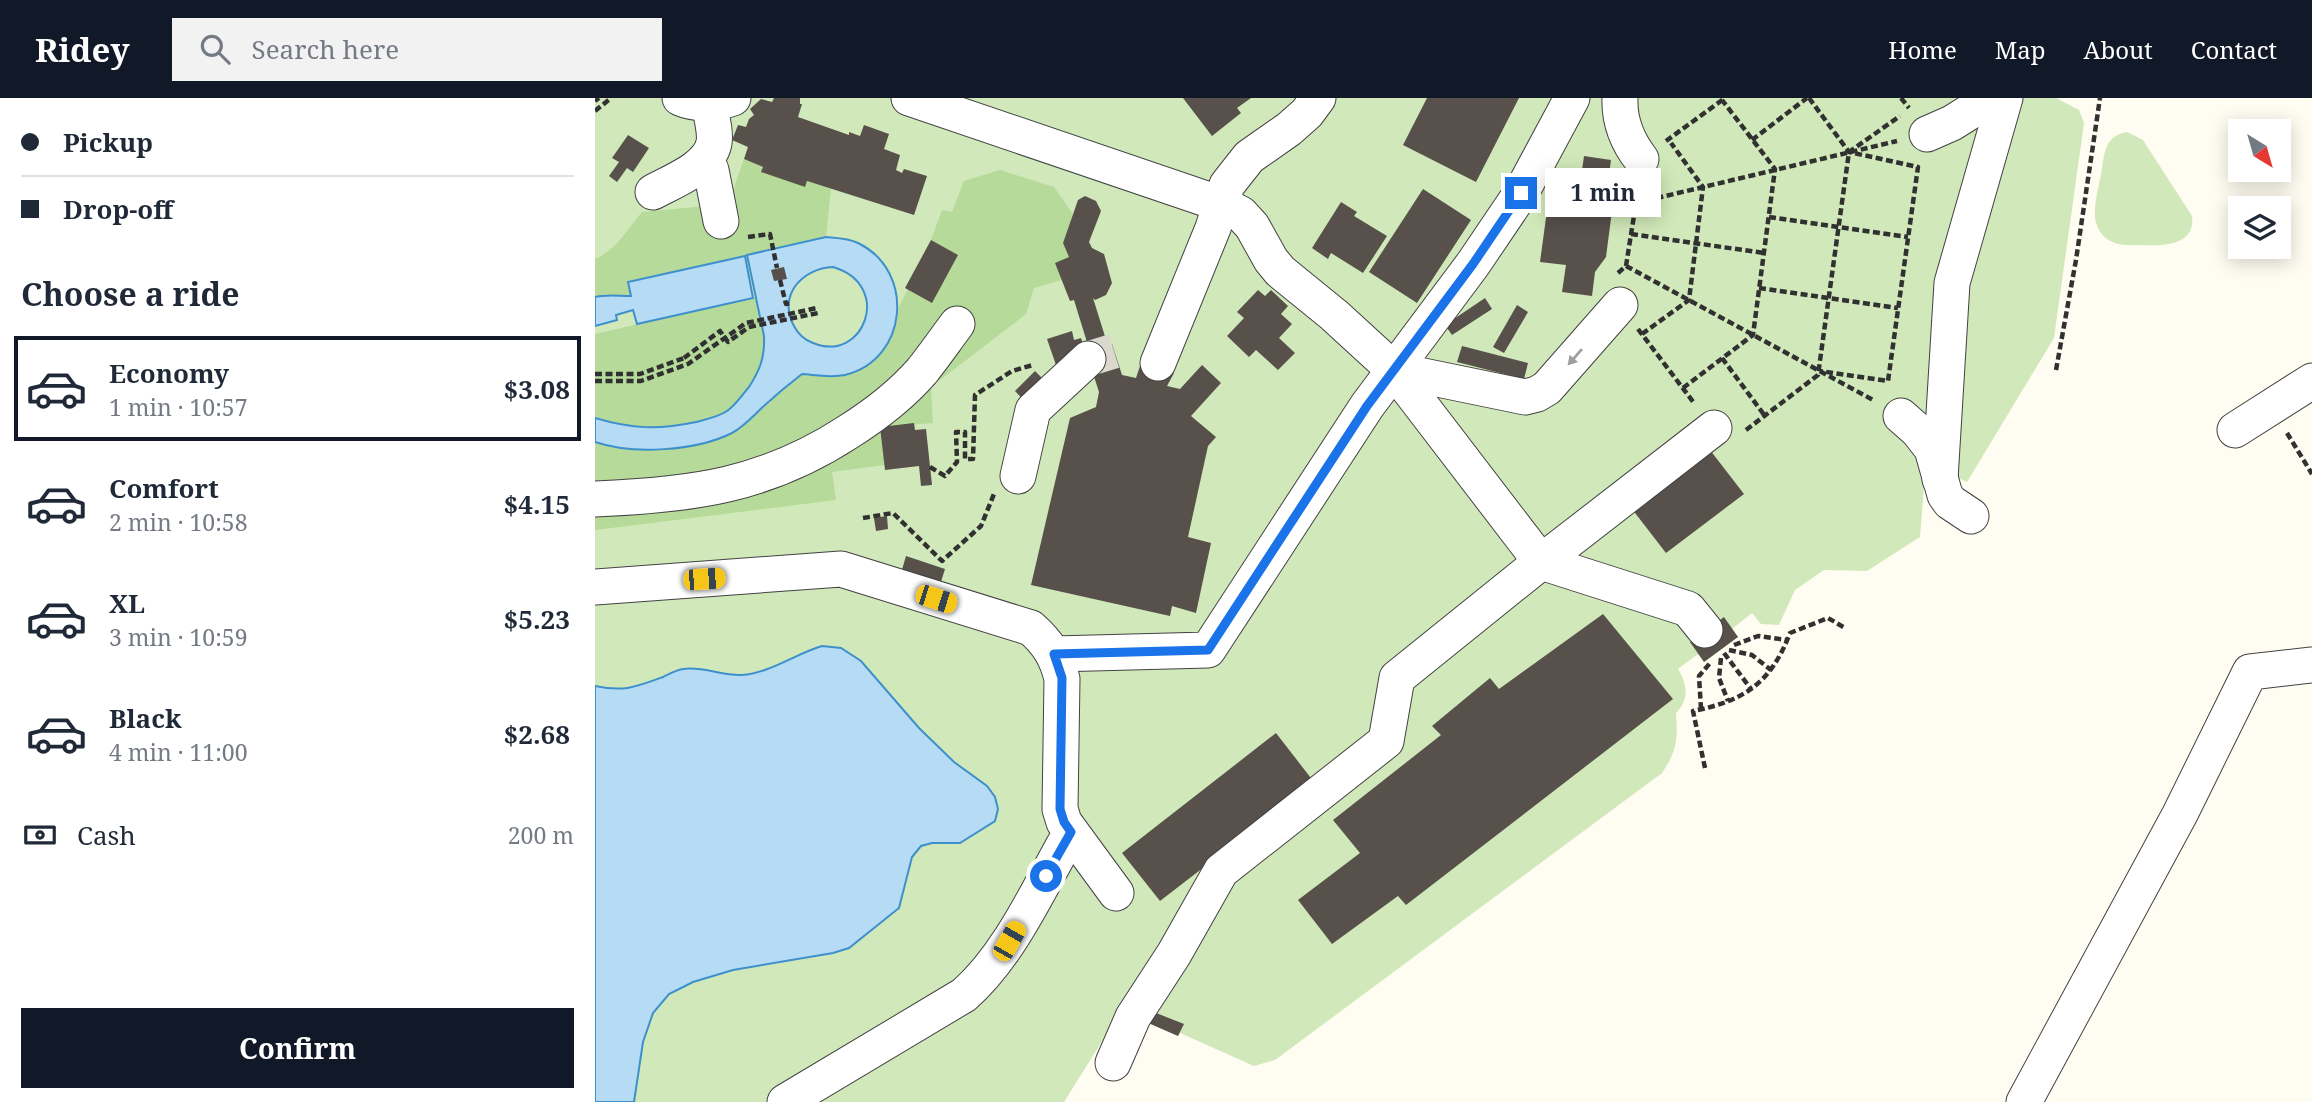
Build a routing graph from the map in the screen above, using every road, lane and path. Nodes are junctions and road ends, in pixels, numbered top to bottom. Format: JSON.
{"nodes":[{"id":1,"x":611,"y":98,"type":"edge"},
{"id":2,"x":909,"y":98,"type":"edge"},
{"id":3,"x":1318,"y":98,"type":"edge"},
{"id":4,"x":1572,"y":98,"type":"edge"},
{"id":5,"x":1621,"y":98,"type":"edge"},
{"id":6,"x":1808,"y":98,"type":"edge"},
{"id":7,"x":1901,"y":98,"type":"edge"},
{"id":8,"x":1992,"y":98,"type":"edge"},
{"id":9,"x":2005,"y":98,"type":"edge"},
{"id":10,"x":2100,"y":98,"type":"edge"},
{"id":11,"x":1723,"y":99,"type":"edge"},
{"id":12,"x":707,"y":100,"type":"edge"},
{"id":13,"x":595,"y":111,"type":"edge"},
{"id":14,"x":1927,"y":134,"type":"joint"},
{"id":15,"x":1752,"y":140,"type":"junction"},
{"id":16,"x":1655,"y":149,"type":"junction"},
{"id":17,"x":1849,"y":152,"type":"junction"},
{"id":18,"x":703,"y":161,"type":"junction"},
{"id":19,"x":1775,"y":169,"type":"junction"},
{"id":20,"x":1703,"y":187,"type":"junction"},
{"id":21,"x":653,"y":192,"type":"dead end"},
{"id":22,"x":1221,"y":204,"type":"junction"},
{"id":23,"x":1769,"y":217,"type":"junction"},
{"id":24,"x":1839,"y":227,"type":"junction"},
{"id":25,"x":734,"y":230,"type":"joint"},
{"id":26,"x":1631,"y":234,"type":"junction"},
{"id":27,"x":1908,"y":237,"type":"junction"},
{"id":28,"x":1696,"y":243,"type":"junction"},
{"id":29,"x":1764,"y":253,"type":"junction"},
{"id":30,"x":778,"y":268,"type":"dead end"},
{"id":31,"x":780,"y":280,"type":"dead end"},
{"id":32,"x":1759,"y":288,"type":"junction"},
{"id":33,"x":1829,"y":298,"type":"junction"},
{"id":34,"x":1689,"y":300,"type":"junction"},
{"id":35,"x":791,"y":303,"type":"dead end"},
{"id":36,"x":1620,"y":305,"type":"joint"},
{"id":37,"x":1898,"y":308,"type":"junction"},
{"id":38,"x":957,"y":324,"type":"dead end"},
{"id":39,"x":1642,"y":334,"type":"junction"},
{"id":40,"x":1753,"y":335,"type":"junction"},
{"id":41,"x":1722,"y":358,"type":"junction"},
{"id":42,"x":1088,"y":359,"type":"tunnel mouth"},
{"id":43,"x":1159,"y":363,"type":"dead end"},
{"id":44,"x":1036,"y":364,"type":"dead end"},
{"id":45,"x":1394,"y":370,"type":"junction"},
{"id":46,"x":2056,"y":370,"type":"dead end"},
{"id":47,"x":1820,"y":371,"type":"junction"},
{"id":48,"x":595,"y":374,"type":"edge"},
{"id":49,"x":595,"y":381,"type":"edge"},
{"id":50,"x":2312,"y":381,"type":"edge"},
{"id":51,"x":1683,"y":387,"type":"junction"},
{"id":52,"x":1765,"y":416,"type":"junction"},
{"id":53,"x":1901,"y":416,"type":"joint"},
{"id":54,"x":2235,"y":430,"type":"dead end"},
{"id":55,"x":2286,"y":431,"type":"dead end"},
{"id":56,"x":1702,"y":438,"type":"junction"},
{"id":57,"x":930,"y":467,"type":"dead end"},
{"id":58,"x":2312,"y":474,"type":"edge"},
{"id":59,"x":1018,"y":476,"type":"dead end"},
{"id":60,"x":1940,"y":479,"type":"junction"},
{"id":61,"x":595,"y":499,"type":"edge"},
{"id":62,"x":1971,"y":516,"type":"dead end"},
{"id":63,"x":863,"y":518,"type":"dead end"},
{"id":64,"x":981,"y":526,"type":"dead end"},
{"id":65,"x":1541,"y":562,"type":"junction"},
{"id":66,"x":595,"y":587,"type":"edge"},
{"id":67,"x":1845,"y":628,"type":"dead end"},
{"id":68,"x":1713,"y":640,"type":"junction"},
{"id":69,"x":1787,"y":640,"type":"junction"},
{"id":70,"x":1054,"y":654,"type":"junction"},
{"id":71,"x":2312,"y":665,"type":"edge"},
{"id":72,"x":1771,"y":670,"type":"junction"},
{"id":73,"x":1751,"y":689,"type":"junction"},
{"id":74,"x":1728,"y":701,"type":"junction"},
{"id":75,"x":1701,"y":709,"type":"junction"},
{"id":76,"x":1705,"y":768,"type":"dead end"},
{"id":77,"x":1071,"y":832,"type":"junction"},
{"id":78,"x":1116,"y":893,"type":"dead end"},
{"id":79,"x":1113,"y":1063,"type":"dead end"},
{"id":80,"x":785,"y":1102,"type":"edge"},
{"id":81,"x":2024,"y":1102,"type":"edge"}],
"edges":[{"from":1,"to":13,"type":"path"},
{"from":2,"to":22,"type":"street"},
{"from":3,"to":22,"type":"street"},
{"from":4,"to":45,"type":"street"},
{"from":5,"to":16,"type":"street"},
{"from":6,"to":15,"type":"path"},
{"from":6,"to":17,"type":"path"},
{"from":7,"to":17,"type":"path"},
{"from":8,"to":14,"type":"street"},
{"from":9,"to":60,"type":"street"},
{"from":10,"to":46,"type":"path"},
{"from":11,"to":15,"type":"path"},
{"from":11,"to":16,"type":"path"},
{"from":12,"to":18,"type":"street"},
{"from":14,"to":17,"type":"path"},
{"from":15,"to":19,"type":"path"},
{"from":16,"to":20,"type":"path"},
{"from":17,"to":19,"type":"path"},
{"from":17,"to":24,"type":"path"},
{"from":17,"to":27,"type":"path"},
{"from":18,"to":21,"type":"street"},
{"from":18,"to":25,"type":"street"},
{"from":19,"to":20,"type":"path"},
{"from":19,"to":23,"type":"path"},
{"from":20,"to":26,"type":"path"},
{"from":20,"to":28,"type":"path"},
{"from":22,"to":43,"type":"street"},
{"from":22,"to":45,"type":"street"},
{"from":23,"to":24,"type":"path"},
{"from":23,"to":29,"type":"path"},
{"from":24,"to":27,"type":"path"},
{"from":24,"to":33,"type":"path"},
{"from":25,"to":30,"type":"path"},
{"from":26,"to":28,"type":"path"},
{"from":26,"to":34,"type":"path"},
{"from":27,"to":37,"type":"path"},
{"from":28,"to":29,"type":"path"},
{"from":28,"to":34,"type":"path"},
{"from":29,"to":32,"type":"path"},
{"from":31,"to":35,"type":"path"},
{"from":32,"to":33,"type":"path"},
{"from":32,"to":40,"type":"path"},
{"from":33,"to":37,"type":"path"},
{"from":33,"to":47,"type":"path"},
{"from":34,"to":39,"type":"path"},
{"from":34,"to":40,"type":"path"},
{"from":36,"to":39,"type":"path"},
{"from":36,"to":45,"type":"street","one_way":true},
{"from":37,"to":47,"type":"path"},
{"from":38,"to":61,"type":"street"},
{"from":39,"to":51,"type":"path"},
{"from":40,"to":41,"type":"path"},
{"from":40,"to":47,"type":"path"},
{"from":41,"to":51,"type":"path"},
{"from":41,"to":52,"type":"path"},
{"from":42,"to":59,"type":"street"},
{"from":44,"to":57,"type":"path"},
{"from":45,"to":65,"type":"street"},
{"from":45,"to":70,"type":"street"},
{"from":47,"to":52,"type":"path"},
{"from":47,"to":53,"type":"path"},
{"from":48,"to":49,"type":"path","bridge":true},
{"from":50,"to":54,"type":"street"},
{"from":51,"to":56,"type":"path"},
{"from":52,"to":56,"type":"path"},
{"from":53,"to":60,"type":"street"},
{"from":55,"to":58,"type":"path"},
{"from":56,"to":65,"type":"street"},
{"from":60,"to":62,"type":"street"},
{"from":63,"to":64,"type":"path"},
{"from":65,"to":68,"type":"street"},
{"from":65,"to":79,"type":"street"},
{"from":66,"to":70,"type":"street"},
{"from":67,"to":69,"type":"path"},
{"from":68,"to":69,"type":"path"},
{"from":68,"to":72,"type":"path"},
{"from":68,"to":73,"type":"path"},
{"from":68,"to":74,"type":"path"},
{"from":68,"to":75,"type":"path"},
{"from":69,"to":72,"type":"path"},
{"from":70,"to":77,"type":"street"},
{"from":71,"to":81,"type":"street"},
{"from":72,"to":73,"type":"path"},
{"from":73,"to":74,"type":"path"},
{"from":74,"to":75,"type":"path"},
{"from":75,"to":76,"type":"path"},
{"from":77,"to":78,"type":"street"},
{"from":77,"to":80,"type":"street"}]}
